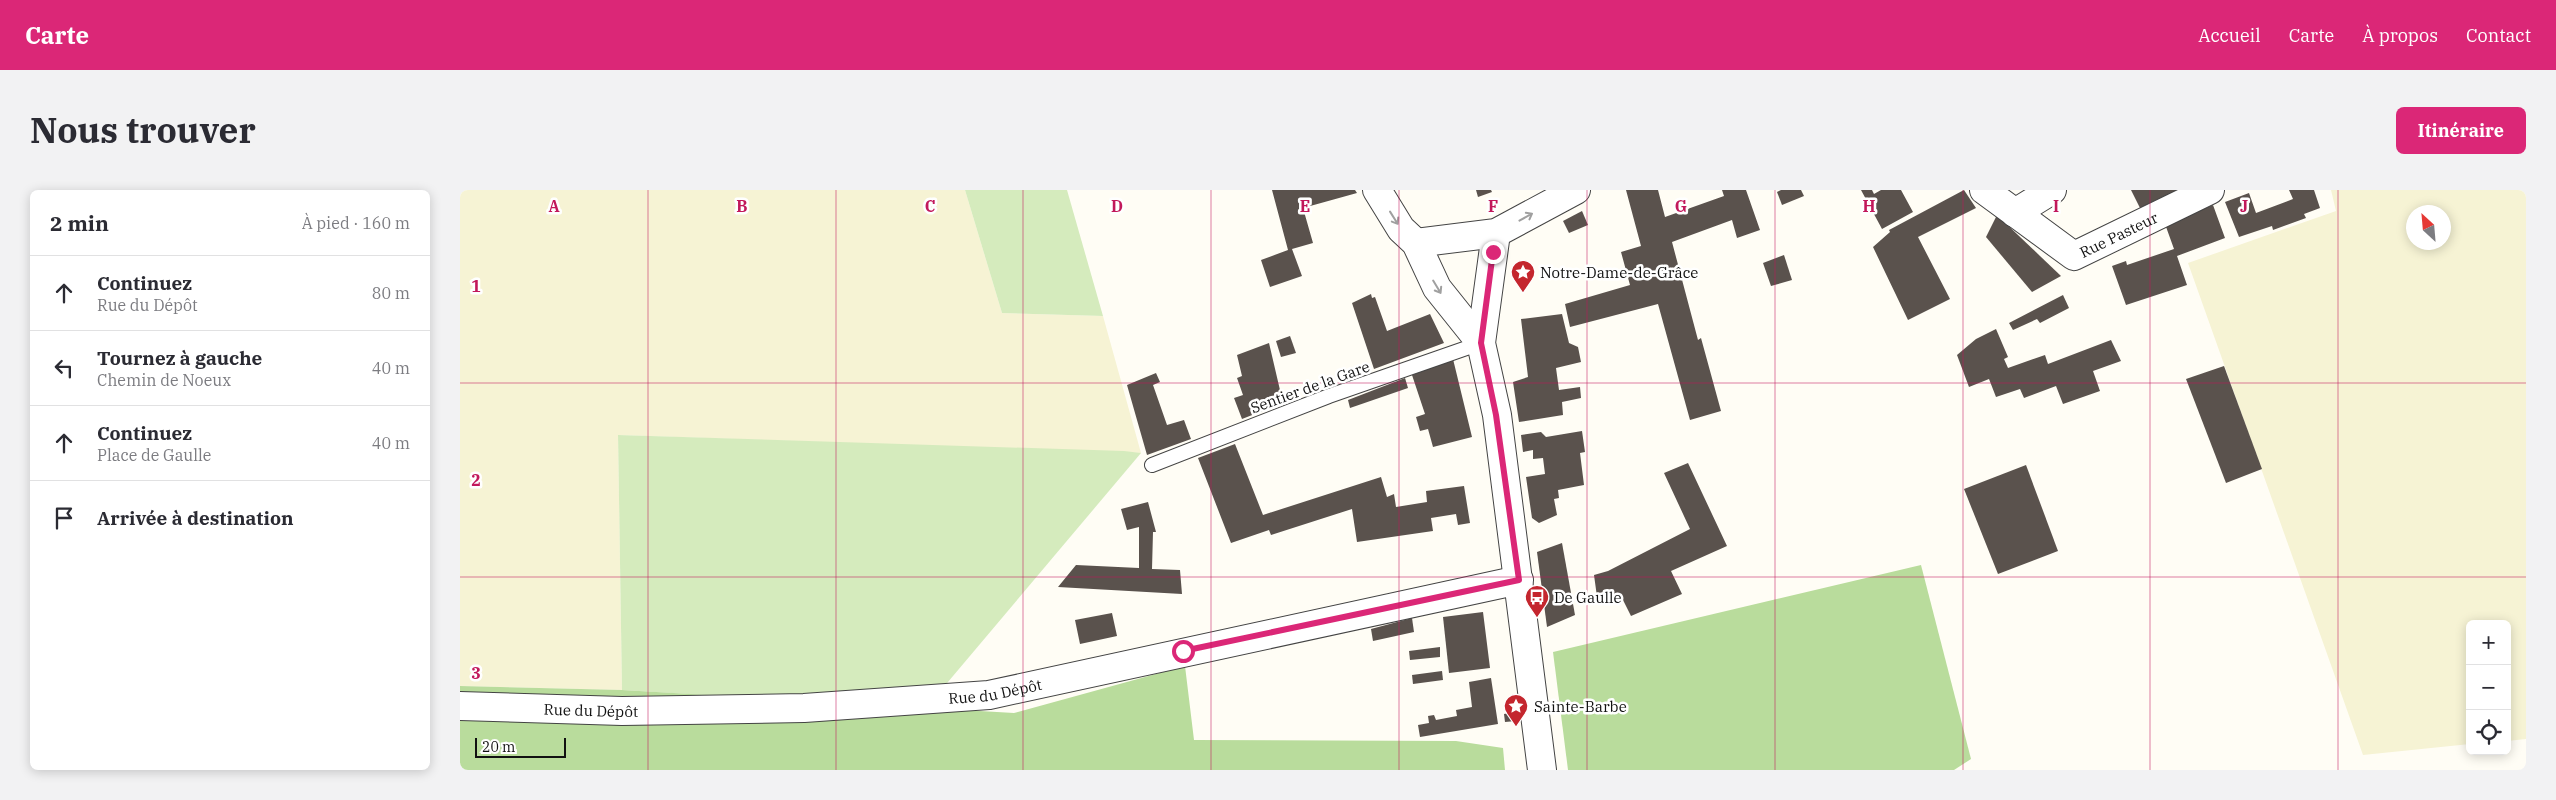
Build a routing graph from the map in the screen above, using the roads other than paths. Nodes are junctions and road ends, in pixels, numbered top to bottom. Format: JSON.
{"nodes":[{"id":1,"x":1377,"y":190,"type":"edge"},
{"id":2,"x":1984,"y":190,"type":"edge"},
{"id":3,"x":2052,"y":190,"type":"edge"},
{"id":4,"x":2210,"y":190,"type":"edge"},
{"id":5,"x":1565,"y":195,"type":"edge"},
{"id":6,"x":2015,"y":212,"type":"junction"},
{"id":7,"x":1496,"y":233,"type":"junction"},
{"id":8,"x":1416,"y":243,"type":"junction"},
{"id":9,"x":1481,"y":343,"type":"junction"},
{"id":10,"x":1152,"y":465,"type":"dead end"},
{"id":11,"x":1519,"y":580,"type":"junction"},
{"id":12,"x":460,"y":706,"type":"edge"},
{"id":13,"x":1542,"y":770,"type":"edge"}],
"edges":[{"from":1,"to":8,"type":"street","one_way":true},
{"from":2,"to":6,"type":"street","name":"Rue Pasteur"},
{"from":3,"to":6,"type":"street"},
{"from":4,"to":6,"type":"street","name":"Rue Pasteur"},
{"from":7,"to":5,"type":"street","one_way":true},
{"from":7,"to":8,"type":"street"},
{"from":7,"to":9,"type":"street"},
{"from":8,"to":9,"type":"street","one_way":true},
{"from":9,"to":10,"type":"lane","name":"Sentier de la Gare"},
{"from":9,"to":11,"type":"street"},
{"from":11,"to":12,"type":"street","name":"Rue du Dépôt"},
{"from":11,"to":13,"type":"street"}]}
